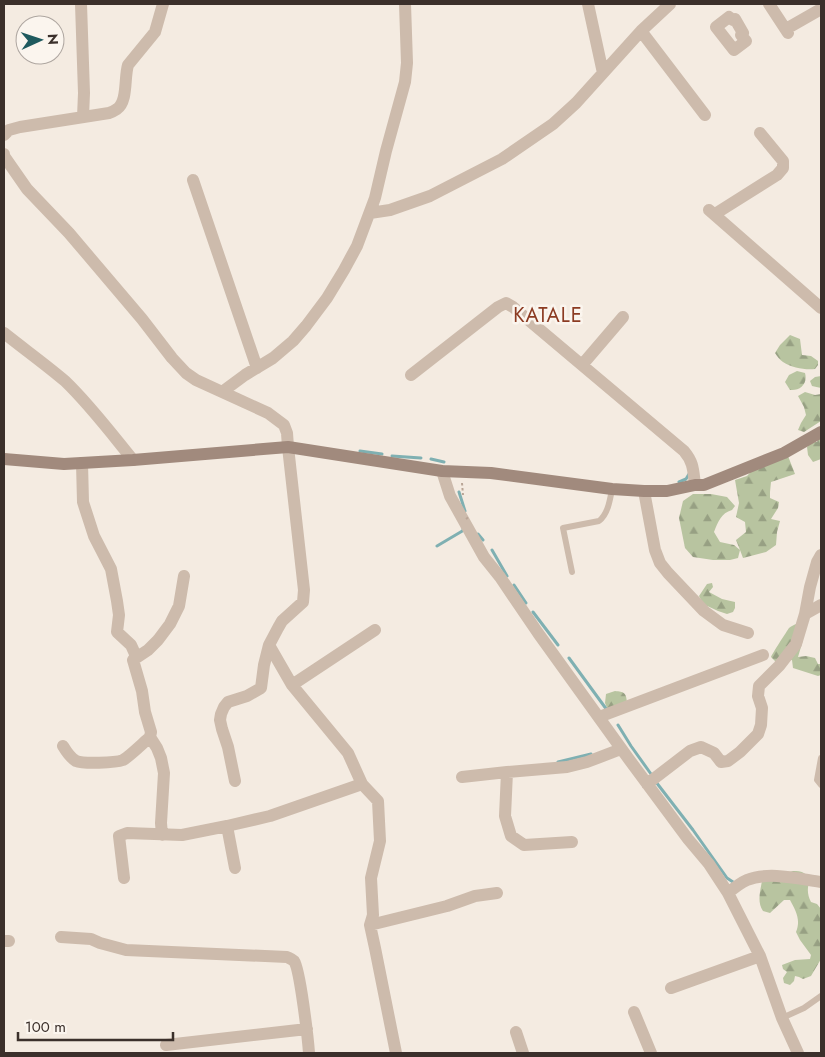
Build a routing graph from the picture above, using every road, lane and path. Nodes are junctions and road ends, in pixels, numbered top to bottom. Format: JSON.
{"nodes":[{"id":1,"x":81,"y":4,"type":"edge"},
{"id":2,"x":164,"y":4,"type":"edge"},
{"id":3,"x":404,"y":4,"type":"edge"},
{"id":4,"x":588,"y":4,"type":"edge"},
{"id":5,"x":670,"y":4,"type":"edge"},
{"id":6,"x":769,"y":4,"type":"edge"},
{"id":7,"x":821,"y":9,"type":"edge"},
{"id":8,"x":642,"y":31,"type":"junction"},
{"id":9,"x":603,"y":73,"type":"junction"},
{"id":10,"x":705,"y":115,"type":"dead end"},
{"id":11,"x":83,"y":117,"type":"junction"},
{"id":12,"x":760,"y":133,"type":"dead end"},
{"id":13,"x":4,"y":135,"type":"edge"},
{"id":14,"x":4,"y":154,"type":"edge"},
{"id":15,"x":193,"y":180,"type":"dead end"},
{"id":16,"x":370,"y":213,"type":"junction"},
{"id":17,"x":821,"y":308,"type":"edge"},
{"id":18,"x":623,"y":316,"type":"dead end"},
{"id":19,"x":4,"y":333,"type":"edge"},
{"id":20,"x":582,"y":365,"type":"junction"},
{"id":21,"x":257,"y":368,"type":"junction"},
{"id":22,"x":411,"y":375,"type":"dead end"},
{"id":23,"x":222,"y":392,"type":"junction"},
{"id":24,"x":821,"y":432,"type":"edge"},
{"id":25,"x":288,"y":447,"type":"junction"},
{"id":26,"x":4,"y":459,"type":"edge"},
{"id":27,"x":132,"y":460,"type":"junction"},
{"id":28,"x":82,"y":463,"type":"junction"},
{"id":29,"x":442,"y":471,"type":"junction"},
{"id":30,"x":695,"y":484,"type":"junction"},
{"id":31,"x":612,"y":489,"type":"junction"},
{"id":32,"x":644,"y":491,"type":"junction"},
{"id":33,"x":470,"y":516,"type":"dead end"},
{"id":34,"x":466,"y":519,"type":"dead end"},
{"id":35,"x":821,"y":554,"type":"edge"},
{"id":36,"x":572,"y":572,"type":"dead end"},
{"id":37,"x":184,"y":576,"type":"dead end"},
{"id":38,"x":821,"y":605,"type":"edge"},
{"id":39,"x":805,"y":614,"type":"junction"},
{"id":40,"x":375,"y":630,"type":"dead end"},
{"id":41,"x":748,"y":634,"type":"dead end"},
{"id":42,"x":269,"y":645,"type":"junction"},
{"id":43,"x":762,"y":655,"type":"dead end"},
{"id":44,"x":132,"y":660,"type":"junction"},
{"id":45,"x":292,"y":685,"type":"junction"},
{"id":46,"x":599,"y":717,"type":"junction"},
{"id":47,"x":150,"y":737,"type":"junction"},
{"id":48,"x":63,"y":746,"type":"dead end"},
{"id":49,"x":621,"y":749,"type":"junction"},
{"id":50,"x":821,"y":758,"type":"edge"},
{"id":51,"x":507,"y":772,"type":"junction"},
{"id":52,"x":462,"y":777,"type":"dead end"},
{"id":53,"x":235,"y":782,"type":"dead end"},
{"id":54,"x":362,"y":784,"type":"junction"},
{"id":55,"x":648,"y":784,"type":"junction"},
{"id":56,"x":821,"y":785,"type":"edge"},
{"id":57,"x":227,"y":826,"type":"junction"},
{"id":58,"x":162,"y":834,"type":"junction"},
{"id":59,"x":572,"y":842,"type":"dead end"},
{"id":60,"x":235,"y":868,"type":"dead end"},
{"id":61,"x":124,"y":878,"type":"dead end"},
{"id":62,"x":821,"y":882,"type":"edge"},
{"id":63,"x":497,"y":893,"type":"dead end"},
{"id":64,"x":728,"y":893,"type":"junction"},
{"id":65,"x":370,"y":926,"type":"junction"},
{"id":66,"x":61,"y":937,"type":"dead end"},
{"id":67,"x":760,"y":956,"type":"junction"},
{"id":68,"x":671,"y":988,"type":"dead end"},
{"id":69,"x":821,"y":996,"type":"edge"},
{"id":70,"x":634,"y":1012,"type":"dead end"},
{"id":71,"x":782,"y":1018,"type":"junction"},
{"id":72,"x":307,"y":1029,"type":"junction"},
{"id":73,"x":516,"y":1032,"type":"dead end"},
{"id":74,"x":166,"y":1045,"type":"dead end"},
{"id":75,"x":309,"y":1053,"type":"edge"},
{"id":76,"x":396,"y":1053,"type":"edge"},
{"id":77,"x":523,"y":1053,"type":"edge"},
{"id":78,"x":651,"y":1053,"type":"edge"},
{"id":79,"x":798,"y":1053,"type":"edge"}],
"edges":[{"from":1,"to":11,"type":"street"},
{"from":2,"to":11,"type":"street"},
{"from":3,"to":16,"type":"street"},
{"from":4,"to":9,"type":"street"},
{"from":5,"to":8,"type":"street"},
{"from":6,"to":7,"type":"street"},
{"from":8,"to":9,"type":"street"},
{"from":8,"to":10,"type":"street"},
{"from":9,"to":16,"type":"street"},
{"from":11,"to":13,"type":"street"},
{"from":12,"to":17,"type":"street"},
{"from":14,"to":23,"type":"street"},
{"from":15,"to":21,"type":"street"},
{"from":16,"to":21,"type":"street"},
{"from":18,"to":20,"type":"street"},
{"from":19,"to":27,"type":"street"},
{"from":20,"to":22,"type":"street"},
{"from":20,"to":30,"type":"street"},
{"from":21,"to":23,"type":"street"},
{"from":23,"to":25,"type":"street"},
{"from":24,"to":30,"type":"street"},
{"from":25,"to":27,"type":"street"},
{"from":25,"to":29,"type":"street"},
{"from":25,"to":42,"type":"street"},
{"from":26,"to":28,"type":"street"},
{"from":27,"to":28,"type":"street"},
{"from":28,"to":44,"type":"street"},
{"from":29,"to":31,"type":"street"},
{"from":29,"to":46,"type":"street"},
{"from":30,"to":32,"type":"street"},
{"from":31,"to":32,"type":"street"},
{"from":31,"to":36,"type":"lane"},
{"from":32,"to":41,"type":"street"},
{"from":33,"to":34,"type":"path","bridge":true},
{"from":35,"to":39,"type":"street"},
{"from":37,"to":44,"type":"street"},
{"from":38,"to":39,"type":"street"},
{"from":39,"to":55,"type":"street"},
{"from":40,"to":45,"type":"street"},
{"from":42,"to":45,"type":"street"},
{"from":42,"to":53,"type":"street"},
{"from":43,"to":46,"type":"street"},
{"from":44,"to":47,"type":"street"},
{"from":45,"to":54,"type":"street"},
{"from":46,"to":49,"type":"street"},
{"from":47,"to":48,"type":"street"},
{"from":47,"to":58,"type":"street"},
{"from":49,"to":51,"type":"street"},
{"from":49,"to":55,"type":"street"},
{"from":50,"to":56,"type":"lane"},
{"from":51,"to":52,"type":"street"},
{"from":51,"to":59,"type":"street"},
{"from":54,"to":57,"type":"street"},
{"from":54,"to":65,"type":"street"},
{"from":55,"to":64,"type":"street"},
{"from":57,"to":58,"type":"street"},
{"from":57,"to":60,"type":"street"},
{"from":58,"to":61,"type":"street"},
{"from":62,"to":64,"type":"street"},
{"from":63,"to":65,"type":"street"},
{"from":64,"to":67,"type":"street"},
{"from":65,"to":76,"type":"street"},
{"from":66,"to":72,"type":"street"},
{"from":67,"to":68,"type":"street"},
{"from":67,"to":71,"type":"street"},
{"from":69,"to":71,"type":"lane"},
{"from":70,"to":78,"type":"street"},
{"from":71,"to":79,"type":"street"},
{"from":72,"to":74,"type":"street"},
{"from":72,"to":75,"type":"street"},
{"from":73,"to":77,"type":"street"}]}
